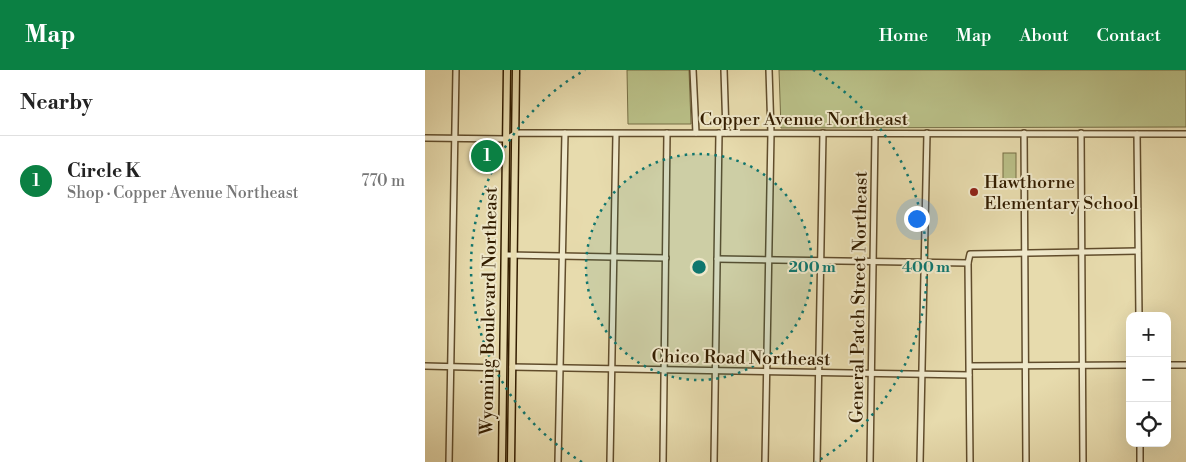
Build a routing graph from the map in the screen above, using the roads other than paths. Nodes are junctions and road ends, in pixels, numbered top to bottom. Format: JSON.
{"nodes":[{"id":1,"x":456,"y":70,"type":"edge"},
{"id":2,"x":507,"y":70,"type":"edge"},
{"id":3,"x":516,"y":70,"type":"edge"},
{"id":4,"x":693,"y":70,"type":"edge"},
{"id":5,"x":724,"y":70,"type":"edge"},
{"id":6,"x":769,"y":70,"type":"edge"},
{"id":7,"x":875,"y":132,"type":"junction"},
{"id":8,"x":927,"y":132,"type":"junction"},
{"id":9,"x":516,"y":133,"type":"junction"},
{"id":10,"x":565,"y":133,"type":"junction"},
{"id":11,"x":667,"y":133,"type":"junction"},
{"id":12,"x":696,"y":133,"type":"junction"},
{"id":13,"x":719,"y":133,"type":"junction"},
{"id":14,"x":726,"y":133,"type":"junction"},
{"id":15,"x":771,"y":133,"type":"junction"},
{"id":16,"x":823,"y":133,"type":"junction"},
{"id":17,"x":1023,"y":133,"type":"junction"},
{"id":18,"x":1081,"y":133,"type":"junction"},
{"id":19,"x":616,"y":134,"type":"junction"},
{"id":20,"x":1137,"y":134,"type":"junction"},
{"id":21,"x":1186,"y":134,"type":"edge"},
{"id":22,"x":425,"y":138,"type":"edge"},
{"id":23,"x":455,"y":138,"type":"junction"},
{"id":24,"x":507,"y":140,"type":"junction"},
{"id":25,"x":1138,"y":251,"type":"junction"},
{"id":26,"x":1025,"y":252,"type":"junction"},
{"id":27,"x":1081,"y":252,"type":"junction"},
{"id":28,"x":505,"y":254,"type":"junction"},
{"id":29,"x":514,"y":255,"type":"junction"},
{"id":30,"x":562,"y":256,"type":"junction"},
{"id":31,"x":613,"y":256,"type":"junction"},
{"id":32,"x":666,"y":258,"type":"junction"},
{"id":33,"x":717,"y":259,"type":"junction"},
{"id":34,"x":769,"y":259,"type":"junction"},
{"id":35,"x":820,"y":260,"type":"junction"},
{"id":36,"x":873,"y":261,"type":"junction"},
{"id":37,"x":925,"y":262,"type":"junction"},
{"id":38,"x":968,"y":263,"type":"junction"},
{"id":39,"x":1139,"y":312,"type":"edge"},
{"id":40,"x":504,"y":336,"type":"junction"},
{"id":41,"x":1186,"y":364,"type":"edge"},
{"id":42,"x":1025,"y":365,"type":"junction"},
{"id":43,"x":1126,"y":365,"type":"edge"},
{"id":44,"x":1171,"y":365,"type":"edge"},
{"id":45,"x":425,"y":366,"type":"edge"},
{"id":46,"x":970,"y":366,"type":"junction"},
{"id":47,"x":1082,"y":366,"type":"junction"},
{"id":48,"x":451,"y":367,"type":"junction"},
{"id":49,"x":512,"y":367,"type":"junction"},
{"id":50,"x":503,"y":368,"type":"junction"},
{"id":51,"x":560,"y":368,"type":"junction"},
{"id":52,"x":612,"y":369,"type":"junction"},
{"id":53,"x":664,"y":370,"type":"junction"},
{"id":54,"x":715,"y":371,"type":"junction"},
{"id":55,"x":767,"y":372,"type":"junction"},
{"id":56,"x":819,"y":373,"type":"junction"},
{"id":57,"x":871,"y":374,"type":"junction"},
{"id":58,"x":922,"y":374,"type":"junction"},
{"id":59,"x":969,"y":375,"type":"junction"},
{"id":60,"x":512,"y":405,"type":"junction"},
{"id":61,"x":1140,"y":447,"type":"edge"},
{"id":62,"x":449,"y":462,"type":"edge"},
{"id":63,"x":502,"y":462,"type":"edge"},
{"id":64,"x":511,"y":462,"type":"edge"},
{"id":65,"x":558,"y":462,"type":"edge"},
{"id":66,"x":610,"y":462,"type":"edge"},
{"id":67,"x":663,"y":462,"type":"edge"},
{"id":68,"x":714,"y":462,"type":"edge"},
{"id":69,"x":765,"y":462,"type":"edge"},
{"id":70,"x":817,"y":462,"type":"edge"},
{"id":71,"x":869,"y":462,"type":"edge"},
{"id":72,"x":921,"y":462,"type":"edge"},
{"id":73,"x":970,"y":462,"type":"edge"},
{"id":74,"x":1026,"y":462,"type":"edge"},
{"id":75,"x":1083,"y":462,"type":"edge"},
{"id":76,"x":1140,"y":462,"type":"edge"}],
"edges":[{"from":1,"to":23,"type":"street"},
{"from":2,"to":24,"type":"main road","name":"Wyoming Boulevard Northeast"},
{"from":3,"to":9,"type":"main road","name":"Wyoming Boulevard Northeast"},
{"from":4,"to":12,"type":"street"},
{"from":5,"to":14,"type":"street"},
{"from":6,"to":15,"type":"street"},
{"from":7,"to":8,"type":"street","name":"Copper Avenue Northeast"},
{"from":7,"to":16,"type":"street","name":"Copper Avenue Northeast"},
{"from":7,"to":36,"type":"street","name":"General Patch Street Northeast"},
{"from":8,"to":17,"type":"street","name":"Copper Avenue Northeast"},
{"from":8,"to":37,"type":"street"},
{"from":9,"to":10,"type":"street","name":"Copper Avenue Northeast"},
{"from":9,"to":24,"type":"street"},
{"from":9,"to":29,"type":"main road","name":"Wyoming Boulevard Northeast"},
{"from":10,"to":19,"type":"street","name":"Copper Avenue Northeast"},
{"from":10,"to":30,"type":"street"},
{"from":11,"to":12,"type":"street","name":"Copper Avenue Northeast"},
{"from":11,"to":19,"type":"street","name":"Copper Avenue Northeast"},
{"from":11,"to":32,"type":"street"},
{"from":12,"to":13,"type":"street","name":"Copper Avenue Northeast"},
{"from":13,"to":14,"type":"street","name":"Copper Avenue Northeast"},
{"from":13,"to":33,"type":"street"},
{"from":14,"to":15,"type":"street","name":"Copper Avenue Northeast"},
{"from":15,"to":16,"type":"street","name":"Copper Avenue Northeast"},
{"from":15,"to":34,"type":"street"},
{"from":16,"to":35,"type":"street"},
{"from":17,"to":18,"type":"street","name":"Copper Avenue Northeast"},
{"from":17,"to":26,"type":"street"},
{"from":18,"to":20,"type":"street","name":"Copper Avenue Northeast"},
{"from":18,"to":27,"type":"street"},
{"from":19,"to":31,"type":"street"},
{"from":20,"to":21,"type":"street","name":"Copper Avenue Northeast"},
{"from":20,"to":25,"type":"street"},
{"from":22,"to":23,"type":"street"},
{"from":23,"to":24,"type":"street"},
{"from":23,"to":48,"type":"street"},
{"from":24,"to":28,"type":"main road","name":"Wyoming Boulevard Northeast"},
{"from":25,"to":27,"type":"street"},
{"from":25,"to":39,"type":"street"},
{"from":26,"to":27,"type":"street"},
{"from":26,"to":38,"type":"street"},
{"from":26,"to":42,"type":"street"},
{"from":27,"to":47,"type":"street"},
{"from":28,"to":29,"type":"street"},
{"from":28,"to":40,"type":"main road","name":"Wyoming Boulevard Northeast"},
{"from":29,"to":30,"type":"street"},
{"from":29,"to":49,"type":"main road","name":"Wyoming Boulevard Northeast"},
{"from":30,"to":31,"type":"street"},
{"from":30,"to":51,"type":"street"},
{"from":31,"to":32,"type":"street"},
{"from":31,"to":52,"type":"street"},
{"from":32,"to":53,"type":"street"},
{"from":33,"to":34,"type":"street"},
{"from":33,"to":54,"type":"street"},
{"from":34,"to":35,"type":"street"},
{"from":34,"to":55,"type":"street"},
{"from":35,"to":36,"type":"street"},
{"from":35,"to":56,"type":"street"},
{"from":36,"to":37,"type":"street"},
{"from":36,"to":57,"type":"street","name":"General Patch Street Northeast"},
{"from":37,"to":38,"type":"street"},
{"from":37,"to":58,"type":"street"},
{"from":38,"to":46,"type":"street"},
{"from":40,"to":49,"type":"main road"},
{"from":40,"to":50,"type":"main road","name":"Wyoming Boulevard Northeast"},
{"from":41,"to":44,"type":"street"},
{"from":42,"to":46,"type":"street"},
{"from":42,"to":47,"type":"street"},
{"from":42,"to":74,"type":"street"},
{"from":43,"to":47,"type":"street"},
{"from":45,"to":48,"type":"street"},
{"from":46,"to":59,"type":"street"},
{"from":47,"to":75,"type":"street"},
{"from":48,"to":50,"type":"street"},
{"from":48,"to":62,"type":"street"},
{"from":49,"to":51,"type":"street","name":"Chico Road Northeast"},
{"from":49,"to":60,"type":"main road","name":"Wyoming Boulevard Northeast"},
{"from":50,"to":60,"type":"main road"},
{"from":50,"to":63,"type":"main road","name":"Wyoming Boulevard Northeast"},
{"from":51,"to":52,"type":"street","name":"Chico Road Northeast"},
{"from":51,"to":65,"type":"street"},
{"from":52,"to":53,"type":"street","name":"Chico Road Northeast"},
{"from":52,"to":66,"type":"street"},
{"from":53,"to":54,"type":"street","name":"Chico Road Northeast"},
{"from":53,"to":67,"type":"street"},
{"from":54,"to":55,"type":"street","name":"Chico Road Northeast"},
{"from":54,"to":68,"type":"street"},
{"from":55,"to":56,"type":"street","name":"Chico Road Northeast"},
{"from":55,"to":69,"type":"street"},
{"from":56,"to":57,"type":"street","name":"Chico Road Northeast"},
{"from":56,"to":70,"type":"street"},
{"from":57,"to":58,"type":"street","name":"Chico Road Northeast"},
{"from":57,"to":71,"type":"street","name":"General Patch Street Northeast"},
{"from":58,"to":59,"type":"street","name":"Chico Road Northeast"},
{"from":58,"to":72,"type":"street"},
{"from":59,"to":73,"type":"street"},
{"from":60,"to":64,"type":"main road","name":"Wyoming Boulevard Northeast"},
{"from":61,"to":76,"type":"street"}]}
